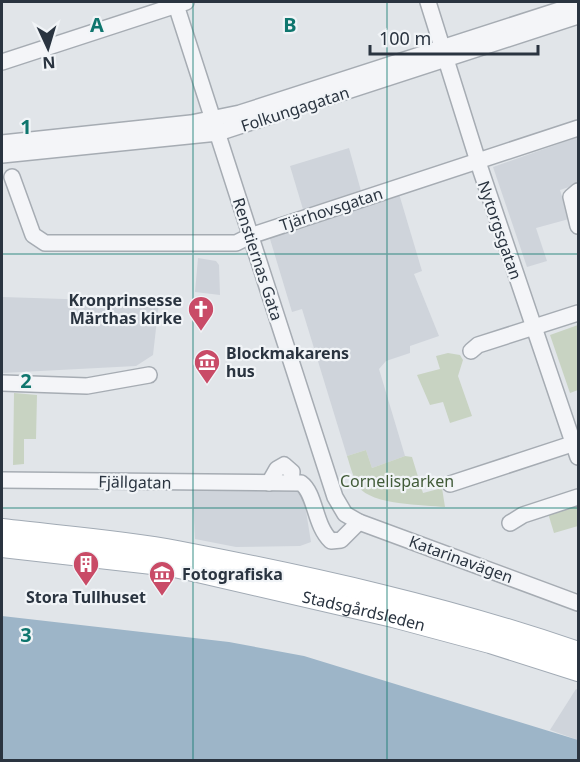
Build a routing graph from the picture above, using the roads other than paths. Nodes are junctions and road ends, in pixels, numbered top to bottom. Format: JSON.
{"nodes":[{"id":1,"x":428,"y":2,"type":"edge"},
{"id":2,"x":179,"y":3,"type":"edge"},
{"id":3,"x":579,"y":4,"type":"edge"},
{"id":4,"x":579,"y":16,"type":"edge"},
{"id":5,"x":444,"y":53,"type":"junction"},
{"id":6,"x":2,"y":62,"type":"edge"},
{"id":7,"x":215,"y":126,"type":"junction"},
{"id":8,"x":579,"y":128,"type":"edge"},
{"id":9,"x":2,"y":142,"type":"edge"},
{"id":10,"x":2,"y":155,"type":"edge"},
{"id":11,"x":478,"y":161,"type":"junction"},
{"id":12,"x":12,"y":177,"type":"dead end"},
{"id":13,"x":579,"y":191,"type":"edge"},
{"id":14,"x":579,"y":226,"type":"edge"},
{"id":15,"x":250,"y":236,"type":"junction"},
{"id":16,"x":579,"y":313,"type":"edge"},
{"id":17,"x":534,"y":327,"type":"junction"},
{"id":18,"x":471,"y":351,"type":"dead end"},
{"id":19,"x":149,"y":375,"type":"dead end"},
{"id":20,"x":2,"y":383,"type":"edge"},
{"id":21,"x":577,"y":448,"type":"edge"},
{"id":22,"x":2,"y":480,"type":"edge"},
{"id":23,"x":450,"y":484,"type":"dead end"},
{"id":24,"x":579,"y":497,"type":"edge"},
{"id":25,"x":345,"y":514,"type":"joint"},
{"id":26,"x":359,"y":522,"type":"junction"},
{"id":27,"x":510,"y":523,"type":"dead end"},
{"id":28,"x":2,"y":529,"type":"edge"},
{"id":29,"x":2,"y":547,"type":"edge"},
{"id":30,"x":260,"y":579,"type":"junction"},
{"id":31,"x":579,"y":603,"type":"edge"},
{"id":32,"x":579,"y":652,"type":"edge"},
{"id":33,"x":579,"y":671,"type":"edge"}],
"edges":[{"from":1,"to":5,"type":"street","name":"Nytorgsgatan"},
{"from":2,"to":6,"type":"street"},
{"from":2,"to":7,"type":"street","name":"Renstiernas Gata"},
{"from":3,"to":5,"type":"street","name":"Folkungagatan"},
{"from":4,"to":5,"type":"street","name":"Folkungagatan"},
{"from":5,"to":7,"type":"street","name":"Folkungagatan"},
{"from":5,"to":11,"type":"street","name":"Nytorgsgatan"},
{"from":7,"to":9,"type":"street","name":"Folkungagatan"},
{"from":7,"to":10,"type":"street","name":"Folkungagatan"},
{"from":7,"to":15,"type":"street","name":"Renstiernas Gata"},
{"from":8,"to":11,"type":"street","name":"Tjärhovsgatan"},
{"from":11,"to":15,"type":"street","name":"Tjärhovsgatan"},
{"from":11,"to":17,"type":"street","name":"Nytorgsgatan"},
{"from":12,"to":15,"type":"street","name":"Tjärhovsgatan"},
{"from":13,"to":14,"type":"street"},
{"from":15,"to":25,"type":"street","name":"Renstiernas Gata"},
{"from":16,"to":17,"type":"street"},
{"from":17,"to":18,"type":"street"},
{"from":17,"to":21,"type":"street","name":"Nytorgsgatan"},
{"from":19,"to":20,"type":"street"},
{"from":21,"to":23,"type":"street"},
{"from":22,"to":26,"type":"street","name":"Fjällgatan"},
{"from":24,"to":27,"type":"street"},
{"from":25,"to":26,"type":"street","name":"Katarinavägen"},
{"from":26,"to":31,"type":"street","name":"Katarinavägen"},
{"from":28,"to":30,"type":"main road","name":"Stadsgårdsleden"},
{"from":29,"to":30,"type":"main road","name":"Stadsgårdsleden"},
{"from":30,"to":32,"type":"main road","name":"Stadsgårdsleden"},
{"from":30,"to":33,"type":"main road","name":"Stadsgårdsleden"}]}
